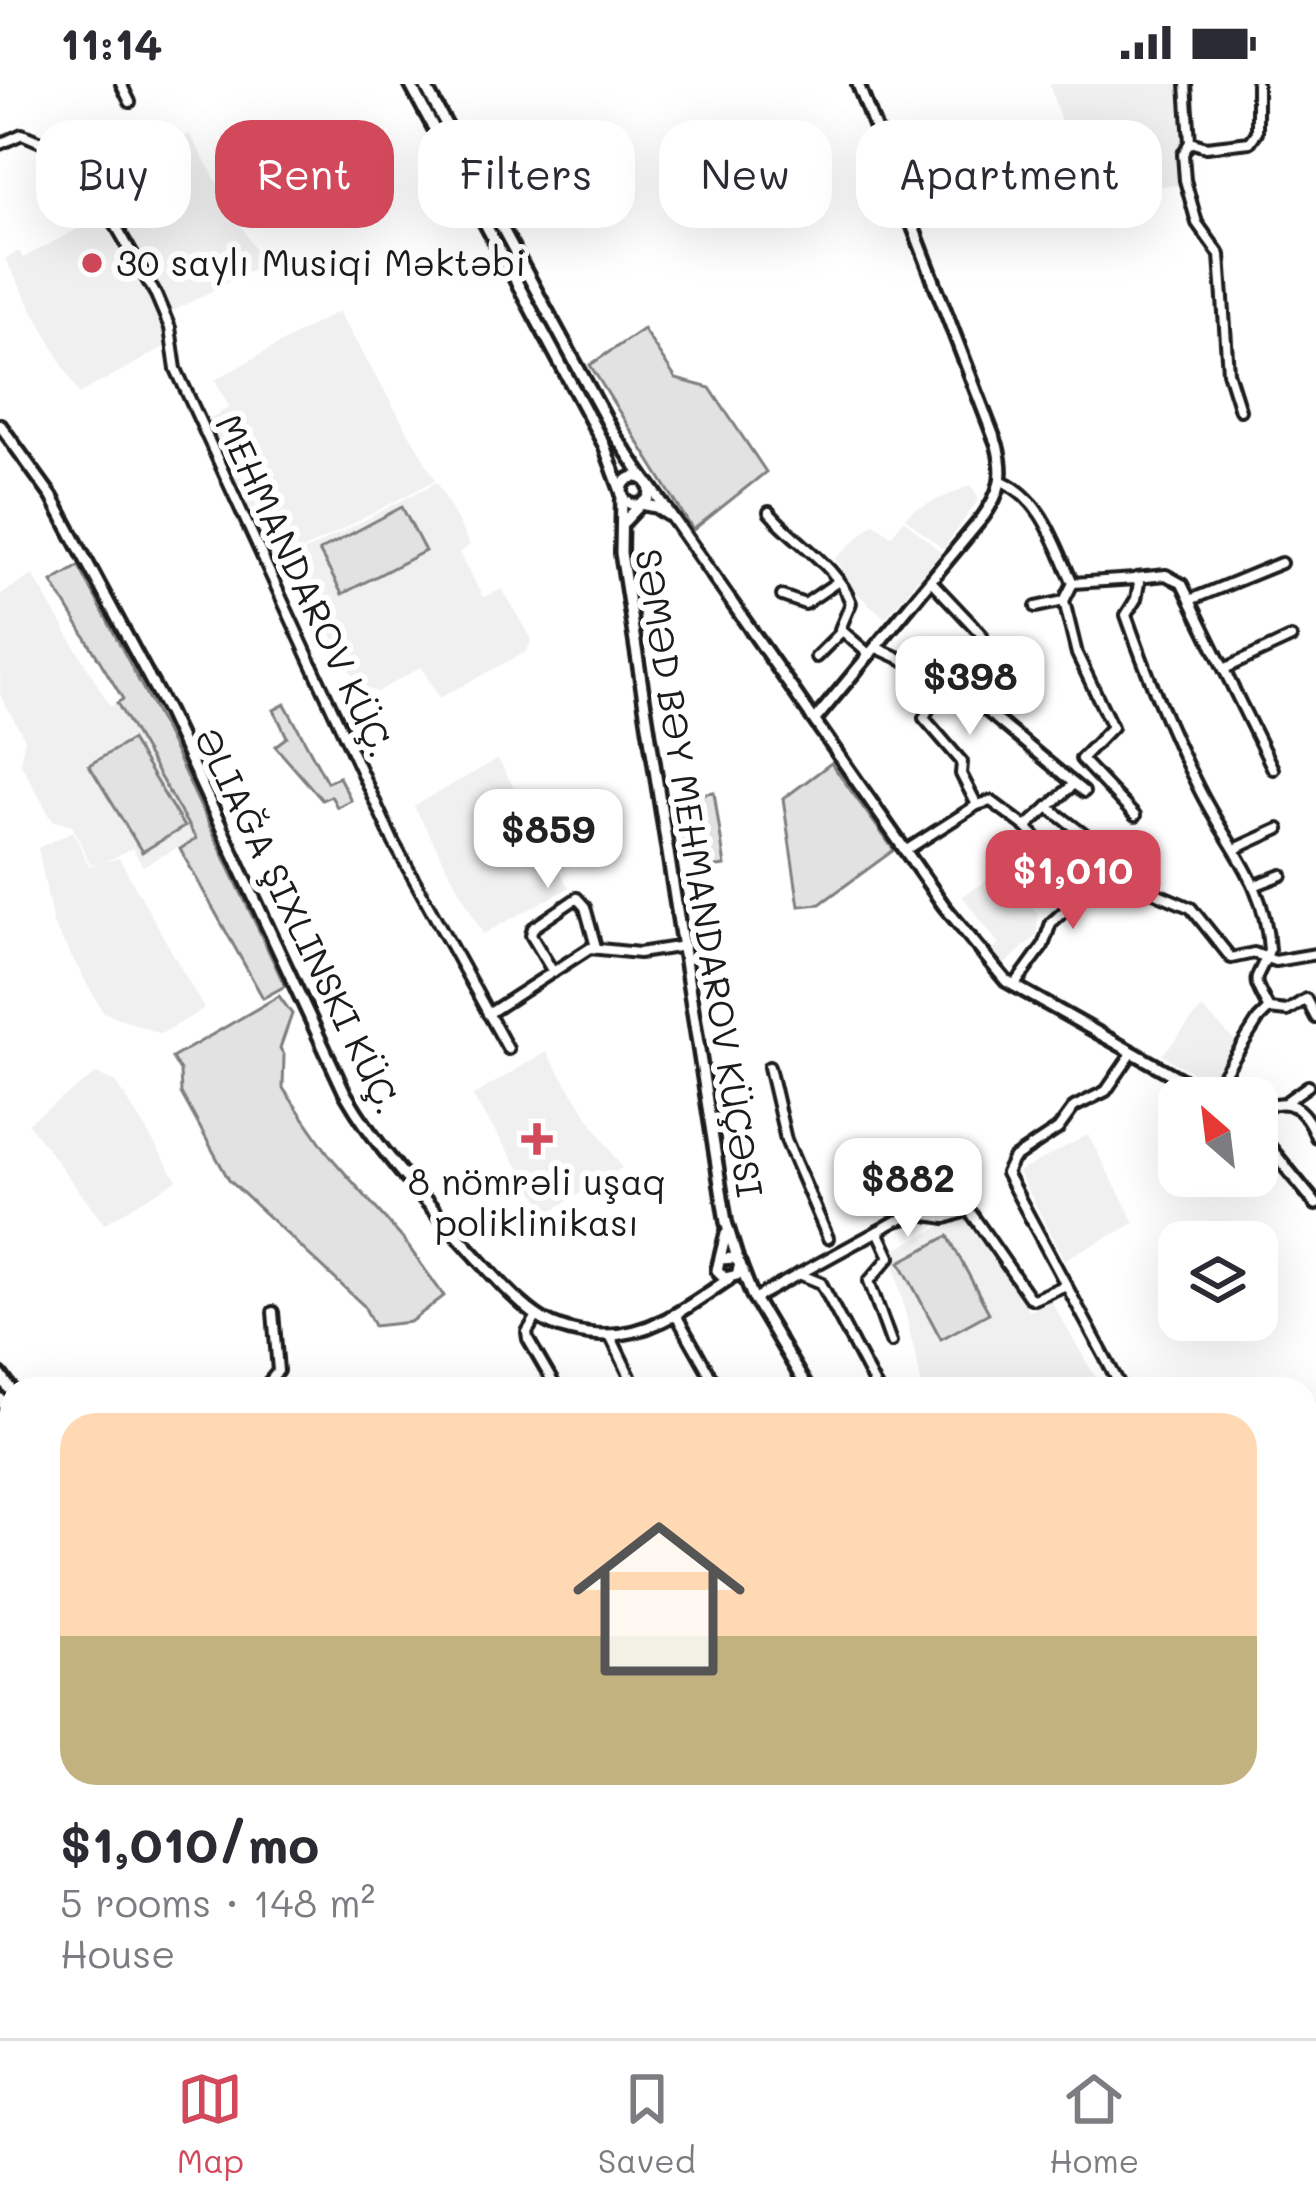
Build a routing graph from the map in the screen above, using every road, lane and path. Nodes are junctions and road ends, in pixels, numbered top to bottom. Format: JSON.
{"nodes":[{"id":1,"x":121,"y":84,"type":"edge"},
{"id":2,"x":410,"y":84,"type":"edge"},
{"id":3,"x":424,"y":84,"type":"edge"},
{"id":4,"x":858,"y":84,"type":"edge"},
{"id":5,"x":1186,"y":84,"type":"edge"},
{"id":6,"x":1257,"y":84,"type":"edge"},
{"id":7,"x":130,"y":102,"type":"dead end"},
{"id":8,"x":1190,"y":142,"type":"junction"},
{"id":9,"x":0,"y":144,"type":"edge"},
{"id":10,"x":1240,"y":410,"type":"dead end"},
{"id":11,"x":0,"y":425,"type":"edge"},
{"id":12,"x":647,"y":482,"type":"junction"},
{"id":13,"x":1002,"y":482,"type":"junction"},
{"id":14,"x":622,"y":494,"type":"junction"},
{"id":15,"x":641,"y":505,"type":"junction"},
{"id":16,"x":769,"y":512,"type":"dead end"},
{"id":17,"x":677,"y":523,"type":"junction"},
{"id":18,"x":620,"y":532,"type":"junction"},
{"id":19,"x":1281,"y":563,"type":"dead end"},
{"id":20,"x":1135,"y":579,"type":"junction"},
{"id":21,"x":931,"y":581,"type":"junction"},
{"id":22,"x":837,"y":582,"type":"junction"},
{"id":23,"x":1073,"y":584,"type":"junction"},
{"id":24,"x":782,"y":596,"type":"dead end"},
{"id":25,"x":1190,"y":600,"type":"junction"},
{"id":26,"x":1064,"y":602,"type":"junction"},
{"id":27,"x":1036,"y":608,"type":"dead end"},
{"id":28,"x":842,"y":631,"type":"junction"},
{"id":29,"x":982,"y":635,"type":"dead end"},
{"id":30,"x":1291,"y":638,"type":"dead end"},
{"id":31,"x":874,"y":652,"type":"junction"},
{"id":32,"x":816,"y":657,"type":"dead end"},
{"id":33,"x":1224,"y":669,"type":"junction"},
{"id":34,"x":927,"y":671,"type":"junction"},
{"id":35,"x":815,"y":720,"type":"junction"},
{"id":36,"x":1273,"y":769,"type":"dead end"},
{"id":37,"x":1074,"y":784,"type":"junction"},
{"id":38,"x":1084,"y":791,"type":"dead end"},
{"id":39,"x":977,"y":805,"type":"junction"},
{"id":40,"x":1048,"y":807,"type":"junction"},
{"id":41,"x":1136,"y":816,"type":"dead end"},
{"id":42,"x":1026,"y":827,"type":"junction"},
{"id":43,"x":1280,"y":829,"type":"dead end"},
{"id":44,"x":1235,"y":849,"type":"junction"},
{"id":45,"x":905,"y":851,"type":"junction"},
{"id":46,"x":1117,"y":863,"type":"junction"},
{"id":47,"x":1282,"y":875,"type":"dead end"},
{"id":48,"x":1071,"y":876,"type":"dead end"},
{"id":49,"x":1256,"y":885,"type":"junction"},
{"id":50,"x":596,"y":946,"type":"junction"},
{"id":51,"x":684,"y":946,"type":"junction"},
{"id":52,"x":1316,"y":954,"type":"edge"},
{"id":53,"x":1267,"y":958,"type":"junction"},
{"id":54,"x":553,"y":972,"type":"junction"},
{"id":55,"x":1014,"y":986,"type":"junction"},
{"id":56,"x":1269,"y":1009,"type":"junction"},
{"id":57,"x":488,"y":1014,"type":"junction"},
{"id":58,"x":1316,"y":1018,"type":"edge"},
{"id":59,"x":508,"y":1048,"type":"dead end"},
{"id":60,"x":1132,"y":1053,"type":"junction"},
{"id":61,"x":769,"y":1067,"type":"dead end"},
{"id":62,"x":1176,"y":1077,"type":"edge"},
{"id":63,"x":1224,"y":1077,"type":"edge"},
{"id":64,"x":1308,"y":1086,"type":"dead end"},
{"id":65,"x":1278,"y":1102,"type":"edge"},
{"id":66,"x":1286,"y":1102,"type":"junction"},
{"id":67,"x":1316,"y":1137,"type":"edge"},
{"id":68,"x":1278,"y":1158,"type":"edge"},
{"id":69,"x":1316,"y":1204,"type":"edge"},
{"id":70,"x":727,"y":1222,"type":"junction"},
{"id":71,"x":878,"y":1231,"type":"junction"},
{"id":72,"x":828,"y":1238,"type":"dead end"},
{"id":73,"x":719,"y":1262,"type":"junction"},
{"id":74,"x":739,"y":1263,"type":"junction"},
{"id":75,"x":798,"y":1274,"type":"junction"},
{"id":76,"x":730,"y":1278,"type":"junction"},
{"id":77,"x":1066,"y":1285,"type":"junction"},
{"id":78,"x":703,"y":1296,"type":"junction"},
{"id":79,"x":753,"y":1297,"type":"junction"},
{"id":80,"x":273,"y":1312,"type":"dead end"},
{"id":81,"x":676,"y":1315,"type":"junction"},
{"id":82,"x":537,"y":1316,"type":"junction"},
{"id":83,"x":610,"y":1335,"type":"junction"},
{"id":84,"x":891,"y":1342,"type":"dead end"},
{"id":85,"x":273,"y":1377,"type":"edge"},
{"id":86,"x":549,"y":1377,"type":"edge"},
{"id":87,"x":630,"y":1377,"type":"edge"},
{"id":88,"x":711,"y":1377,"type":"edge"},
{"id":89,"x":801,"y":1377,"type":"edge"},
{"id":90,"x":871,"y":1377,"type":"edge"},
{"id":91,"x":1116,"y":1377,"type":"edge"}],
"edges":[{"from":1,"to":7,"type":"street"},
{"from":2,"to":14,"type":"main road"},
{"from":3,"to":12,"type":"main road"},
{"from":4,"to":13,"type":"main road"},
{"from":5,"to":8,"type":"street"},
{"from":6,"to":8,"type":"street"},
{"from":8,"to":10,"type":"street"},
{"from":9,"to":57,"type":"street","name":"MEHMANDAROV KÜÇ."},
{"from":11,"to":82,"type":"main road"},
{"from":12,"to":14,"type":"main road"},
{"from":12,"to":15,"type":"main road"},
{"from":12,"to":17,"type":"main road"},
{"from":13,"to":21,"type":"main road"},
{"from":13,"to":23,"type":"street"},
{"from":14,"to":15,"type":"main road"},
{"from":14,"to":18,"type":"main road","name":"SƏMƏD BƏY MEHMANDAROV KÜÇƏSI"},
{"from":15,"to":17,"type":"main road"},
{"from":15,"to":18,"type":"main road"},
{"from":16,"to":22,"type":"street"},
{"from":17,"to":35,"type":"main road"},
{"from":18,"to":51,"type":"main road","name":"SƏMƏD BƏY MEHMANDAROV KÜÇƏSI"},
{"from":19,"to":25,"type":"street"},
{"from":20,"to":23,"type":"street"},
{"from":20,"to":25,"type":"street"},
{"from":20,"to":44,"type":"street"},
{"from":21,"to":29,"type":"street"},
{"from":21,"to":31,"type":"main road"},
{"from":22,"to":24,"type":"street"},
{"from":22,"to":28,"type":"street"},
{"from":23,"to":26,"type":"street"},
{"from":25,"to":33,"type":"street"},
{"from":26,"to":27,"type":"street"},
{"from":26,"to":41,"type":"street"},
{"from":28,"to":31,"type":"street"},
{"from":28,"to":32,"type":"street"},
{"from":30,"to":33,"type":"street"},
{"from":31,"to":34,"type":"street"},
{"from":31,"to":35,"type":"main road"},
{"from":33,"to":36,"type":"street"},
{"from":34,"to":37,"type":"street"},
{"from":34,"to":39,"type":"street"},
{"from":35,"to":45,"type":"main road"},
{"from":37,"to":38,"type":"street"},
{"from":37,"to":40,"type":"street"},
{"from":39,"to":42,"type":"street"},
{"from":39,"to":45,"type":"street"},
{"from":40,"to":42,"type":"street"},
{"from":40,"to":46,"type":"street"},
{"from":42,"to":48,"type":"street"},
{"from":43,"to":44,"type":"street"},
{"from":44,"to":49,"type":"street"},
{"from":45,"to":55,"type":"main road"},
{"from":46,"to":53,"type":"street"},
{"from":46,"to":55,"type":"street"},
{"from":47,"to":49,"type":"street"},
{"from":49,"to":53,"type":"street"},
{"from":50,"to":51,"type":"street"},
{"from":50,"to":54,"type":"street"},
{"from":50,"to":54,"type":"street"},
{"from":51,"to":70,"type":"main road","name":"SƏMƏD BƏY MEHMANDAROV KÜÇƏSI"},
{"from":52,"to":53,"type":"street"},
{"from":53,"to":56,"type":"street"},
{"from":54,"to":57,"type":"street"},
{"from":55,"to":60,"type":"main road"},
{"from":56,"to":58,"type":"street"},
{"from":56,"to":63,"type":"street"},
{"from":57,"to":59,"type":"street","name":"MEHMANDAROV KÜÇ."},
{"from":60,"to":62,"type":"main road"},
{"from":60,"to":77,"type":"street"},
{"from":61,"to":72,"type":"street"},
{"from":64,"to":66,"type":"street"},
{"from":65,"to":66,"type":"street"},
{"from":66,"to":67,"type":"street"},
{"from":68,"to":69,"type":"main road"},
{"from":70,"to":73,"type":"main road"},
{"from":70,"to":74,"type":"main road"},
{"from":71,"to":75,"type":"street"},
{"from":71,"to":77,"type":"street"},
{"from":71,"to":84,"type":"street"},
{"from":73,"to":74,"type":"main road"},
{"from":73,"to":76,"type":"main road"},
{"from":73,"to":78,"type":"main road"},
{"from":74,"to":76,"type":"main road"},
{"from":74,"to":79,"type":"main road"},
{"from":75,"to":79,"type":"street"},
{"from":75,"to":90,"type":"street"},
{"from":76,"to":78,"type":"main road"},
{"from":76,"to":79,"type":"main road"},
{"from":77,"to":91,"type":"street"},
{"from":78,"to":81,"type":"main road"},
{"from":79,"to":89,"type":"main road"},
{"from":80,"to":85,"type":"street"},
{"from":81,"to":83,"type":"main road"},
{"from":81,"to":88,"type":"street"},
{"from":82,"to":83,"type":"main road"},
{"from":82,"to":86,"type":"street"},
{"from":83,"to":87,"type":"street"}]}
